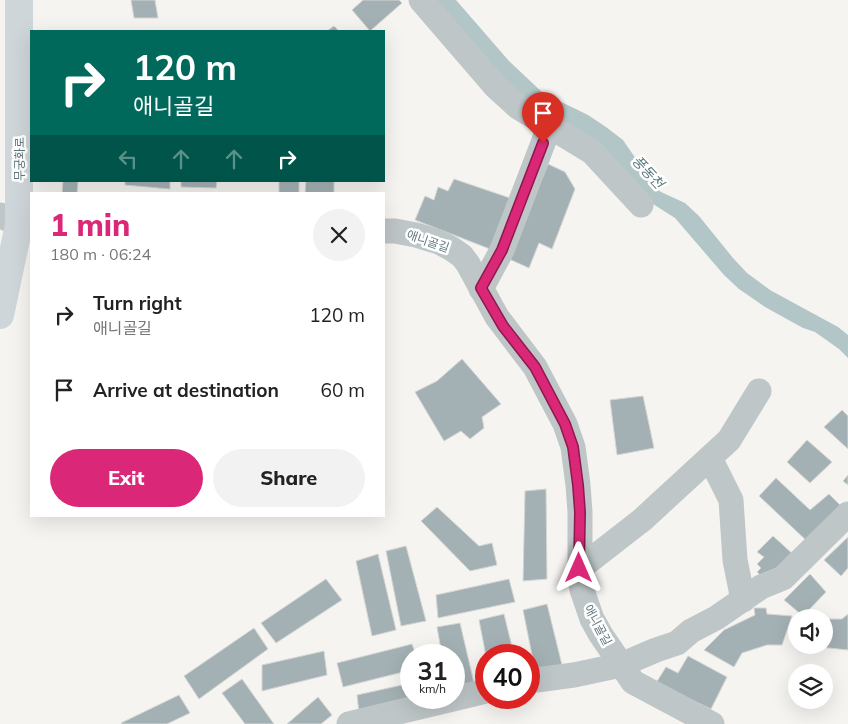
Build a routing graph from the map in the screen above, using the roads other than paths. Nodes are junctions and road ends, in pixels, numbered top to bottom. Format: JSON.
{"nodes":[{"id":1,"x":19,"y":0,"type":"edge"},
{"id":2,"x":421,"y":0,"type":"edge"},
{"id":3,"x":550,"y":126,"type":"junction"},
{"id":4,"x":641,"y":205,"type":"dead end"},
{"id":5,"x":17,"y":223,"type":"edge"},
{"id":6,"x":385,"y":231,"type":"edge"},
{"id":7,"x":481,"y":288,"type":"junction"},
{"id":8,"x":0,"y":315,"type":"edge"},
{"id":9,"x":759,"y":391,"type":"dead end"},
{"id":10,"x":710,"y":458,"type":"junction"},
{"id":11,"x":848,"y":514,"type":"edge"},
{"id":12,"x":579,"y":568,"type":"junction"},
{"id":13,"x":743,"y":600,"type":"junction"},
{"id":14,"x":622,"y":665,"type":"junction"},
{"id":15,"x":540,"y":680,"type":"edge"},
{"id":16,"x":475,"y":694,"type":"edge"},
{"id":17,"x":377,"y":721,"type":"edge"},
{"id":18,"x":349,"y":724,"type":"edge"},
{"id":19,"x":712,"y":724,"type":"edge"}],
"edges":[{"from":1,"to":5,"type":"main road","name":"무궁화로"},
{"from":2,"to":3,"type":"street"},
{"from":3,"to":4,"type":"street"},
{"from":3,"to":7,"type":"street"},
{"from":5,"to":8,"type":"main road","name":"무궁화로"},
{"from":6,"to":7,"type":"street","name":"애니골길"},
{"from":7,"to":12,"type":"street","name":"애니골길"},
{"from":9,"to":10,"type":"street"},
{"from":10,"to":12,"type":"street"},
{"from":10,"to":13,"type":"street"},
{"from":11,"to":13,"type":"street"},
{"from":12,"to":14,"type":"street","name":"애니골길"},
{"from":13,"to":14,"type":"street"},
{"from":14,"to":15,"type":"street"},
{"from":14,"to":19,"type":"street","name":"애니골길"},
{"from":16,"to":17,"type":"street"},
{"from":17,"to":18,"type":"street"}]}
